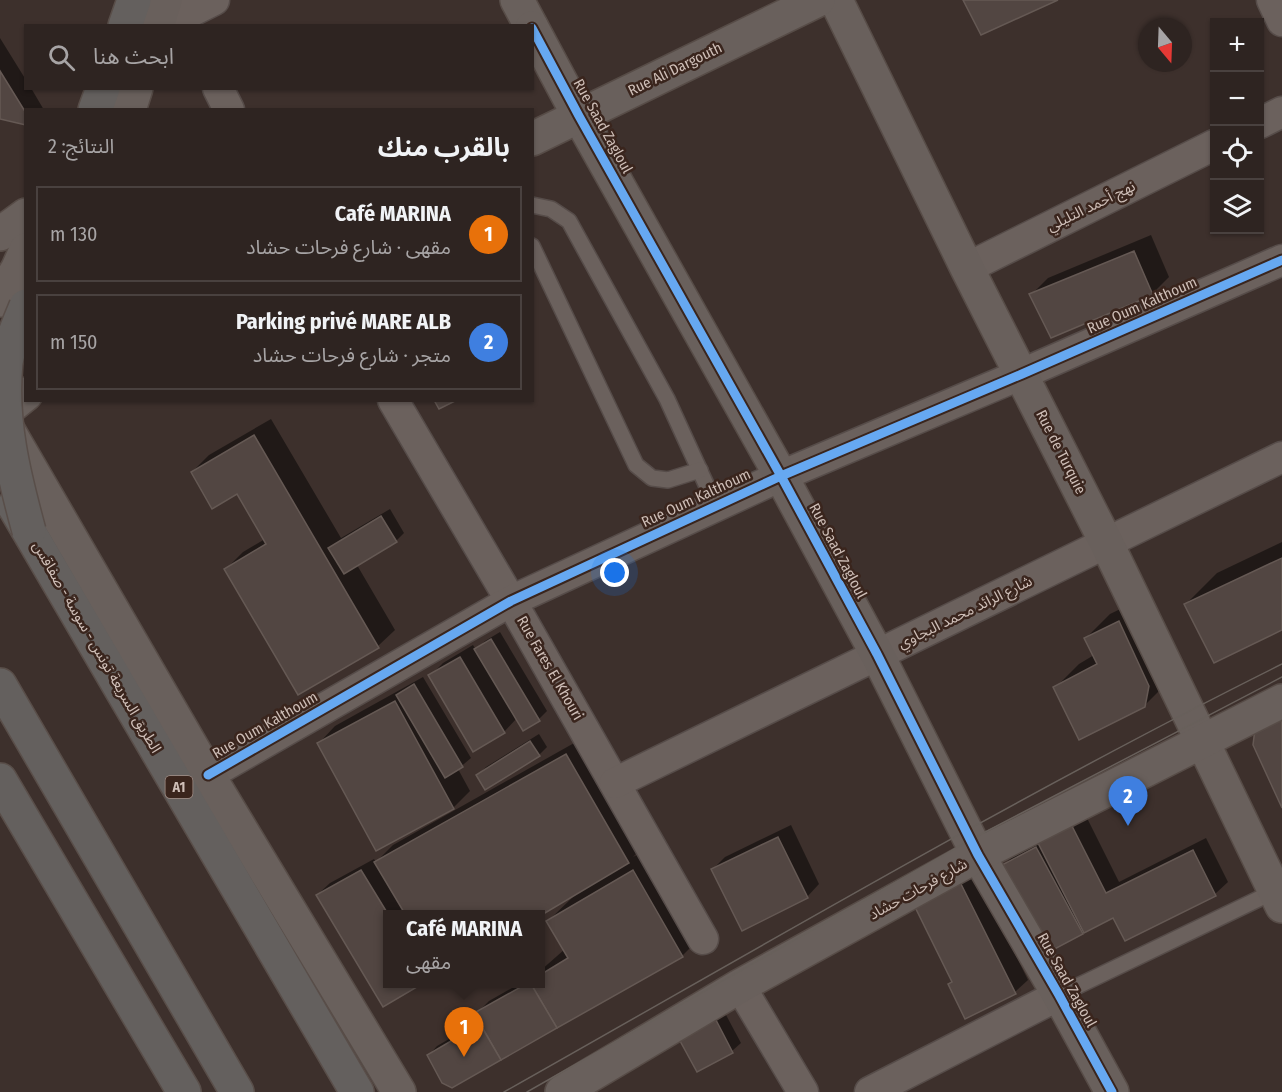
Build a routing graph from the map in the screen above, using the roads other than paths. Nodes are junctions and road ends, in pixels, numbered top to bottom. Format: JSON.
{"nodes":[{"id":1,"x":118,"y":0,"type":"edge"},
{"id":2,"x":214,"y":0,"type":"edge"},
{"id":3,"x":517,"y":0,"type":"edge"},
{"id":4,"x":818,"y":0,"type":"edge"},
{"id":5,"x":836,"y":0,"type":"edge"},
{"id":6,"x":1272,"y":0,"type":"edge"},
{"id":7,"x":164,"y":13,"type":"edge"},
{"id":8,"x":1282,"y":21,"type":"edge"},
{"id":9,"x":110,"y":24,"type":"edge"},
{"id":10,"x":131,"y":24,"type":"edge"},
{"id":11,"x":530,"y":24,"type":"edge"},
{"id":12,"x":534,"y":31,"type":"edge"},
{"id":13,"x":85,"y":90,"type":"edge"},
{"id":14,"x":102,"y":90,"type":"edge"},
{"id":15,"x":135,"y":90,"type":"edge"},
{"id":16,"x":219,"y":90,"type":"edge"},
{"id":17,"x":79,"y":108,"type":"edge"},
{"id":18,"x":96,"y":108,"type":"edge"},
{"id":19,"x":130,"y":108,"type":"edge"},
{"id":20,"x":228,"y":108,"type":"edge"},
{"id":21,"x":1282,"y":112,"type":"edge"},
{"id":22,"x":579,"y":116,"type":"junction"},
{"id":23,"x":1264,"y":121,"type":"edge"},
{"id":24,"x":534,"y":138,"type":"edge"},
{"id":25,"x":1210,"y":147,"type":"edge"},
{"id":26,"x":534,"y":205,"type":"edge"},
{"id":27,"x":24,"y":216,"type":"edge"},
{"id":28,"x":0,"y":234,"type":"edge"},
{"id":29,"x":534,"y":250,"type":"edge"},
{"id":30,"x":24,"y":254,"type":"edge"},
{"id":31,"x":1282,"y":260,"type":"edge"},
{"id":32,"x":967,"y":268,"type":"junction"},
{"id":33,"x":0,"y":300,"type":"edge"},
{"id":34,"x":24,"y":312,"type":"edge"},
{"id":35,"x":1022,"y":374,"type":"junction"},
{"id":36,"x":394,"y":402,"type":"edge"},
{"id":37,"x":13,"y":406,"type":"edge"},
{"id":38,"x":1282,"y":457,"type":"edge"},
{"id":39,"x":700,"y":470,"type":"junction"},
{"id":40,"x":781,"y":476,"type":"junction"},
{"id":41,"x":0,"y":482,"type":"edge"},
{"id":42,"x":716,"y":506,"type":"junction"},
{"id":43,"x":28,"y":531,"type":"junction"},
{"id":44,"x":1107,"y":544,"type":"junction"},
{"id":45,"x":511,"y":601,"type":"junction"},
{"id":46,"x":877,"y":654,"type":"junction"},
{"id":47,"x":0,"y":685,"type":"edge"},
{"id":48,"x":1282,"y":700,"type":"edge"},
{"id":49,"x":1202,"y":740,"type":"junction"},
{"id":50,"x":208,"y":775,"type":"junction"},
{"id":51,"x":0,"y":780,"type":"edge"},
{"id":52,"x":615,"y":783,"type":"junction"},
{"id":53,"x":978,"y":855,"type":"junction"},
{"id":54,"x":1278,"y":899,"type":"edge"},
{"id":55,"x":703,"y":939,"type":"dead end"},
{"id":56,"x":740,"y":986,"type":"junction"},
{"id":57,"x":1059,"y":995,"type":"junction"},
{"id":58,"x":184,"y":1092,"type":"edge"},
{"id":59,"x":237,"y":1092,"type":"edge"},
{"id":60,"x":357,"y":1092,"type":"edge"},
{"id":61,"x":399,"y":1092,"type":"edge"},
{"id":62,"x":562,"y":1092,"type":"edge"},
{"id":63,"x":803,"y":1092,"type":"edge"},
{"id":64,"x":870,"y":1092,"type":"edge"},
{"id":65,"x":1112,"y":1092,"type":"edge"}],
"edges":[{"from":1,"to":9,"type":"street"},
{"from":2,"to":7,"type":"street"},
{"from":3,"to":11,"type":"street","name":"Rue Saad Zagloul"},
{"from":4,"to":22,"type":"street","name":"Rue Ali Dargouth"},
{"from":5,"to":32,"type":"street","name":"Rue de Turquie"},
{"from":6,"to":8,"type":"street"},
{"from":7,"to":10,"type":"highway"},
{"from":12,"to":22,"type":"street","name":"Rue Saad Zagloul"},
{"from":13,"to":17,"type":"street"},
{"from":14,"to":18,"type":"highway"},
{"from":15,"to":19,"type":"street"},
{"from":16,"to":20,"type":"street"},
{"from":21,"to":23,"type":"street"},
{"from":22,"to":24,"type":"street","name":"Rue Ali Dargouth"},
{"from":22,"to":40,"type":"street","name":"Rue Saad Zagloul"},
{"from":25,"to":32,"type":"street","name":"نهج أحمد التليلي"},
{"from":26,"to":39,"type":"lane"},
{"from":27,"to":28,"type":"street"},
{"from":29,"to":39,"type":"lane"},
{"from":30,"to":33,"type":"street"},
{"from":31,"to":35,"type":"street","name":"Rue Oum Kalthoum"},
{"from":32,"to":35,"type":"street","name":"Rue de Turquie"},
{"from":34,"to":43,"type":"highway","bridge":true},
{"from":35,"to":40,"type":"street","name":"Rue Oum Kalthoum"},
{"from":35,"to":44,"type":"street","name":"Rue de Turquie"},
{"from":36,"to":45,"type":"street","name":"Rue Fares El Khouri"},
{"from":37,"to":50,"type":"street"},
{"from":38,"to":44,"type":"street","name":"شارع الرائد محمد البجاوي"},
{"from":39,"to":42,"type":"lane"},
{"from":40,"to":42,"type":"street","name":"Rue Oum Kalthoum"},
{"from":40,"to":46,"type":"street","name":"Rue Saad Zagloul"},
{"from":41,"to":43,"type":"highway","name":"الطريق السريعة تونس - سوسة - صفاقس","number":"A1"},
{"from":42,"to":45,"type":"street","name":"Rue Oum Kalthoum"},
{"from":43,"to":60,"type":"highway","name":"الطريق السريعة تونس - سوسة - صفاقس","number":"A1"},
{"from":44,"to":46,"type":"street","name":"شارع الرائد محمد البجاوي"},
{"from":44,"to":49,"type":"street","name":"Rue de Turquie"},
{"from":45,"to":50,"type":"street","name":"Rue Oum Kalthoum"},
{"from":45,"to":52,"type":"street","name":"Rue Fares El Khouri"},
{"from":46,"to":52,"type":"street","name":"شارع الرائد محمد البجاوي"},
{"from":46,"to":53,"type":"street","name":"Rue Saad Zagloul"},
{"from":47,"to":59,"type":"highway"},
{"from":48,"to":49,"type":"street","name":"شارع فرحات حشاد"},
{"from":49,"to":53,"type":"street","name":"شارع فرحات حشاد"},
{"from":49,"to":54,"type":"street","name":"Rue de Turquie"},
{"from":50,"to":61,"type":"street"},
{"from":51,"to":58,"type":"highway"},
{"from":52,"to":55,"type":"street","name":"Rue Fares El Khouri"},
{"from":53,"to":56,"type":"street","name":"شارع فرحات حشاد"},
{"from":53,"to":57,"type":"street","name":"Rue Saad Zagloul"},
{"from":54,"to":57,"type":"lane"},
{"from":56,"to":62,"type":"street","name":"شارع فرحات حشاد"},
{"from":56,"to":63,"type":"street"},
{"from":57,"to":64,"type":"street"},
{"from":57,"to":65,"type":"street","name":"Rue Saad Zagloul"}]}
